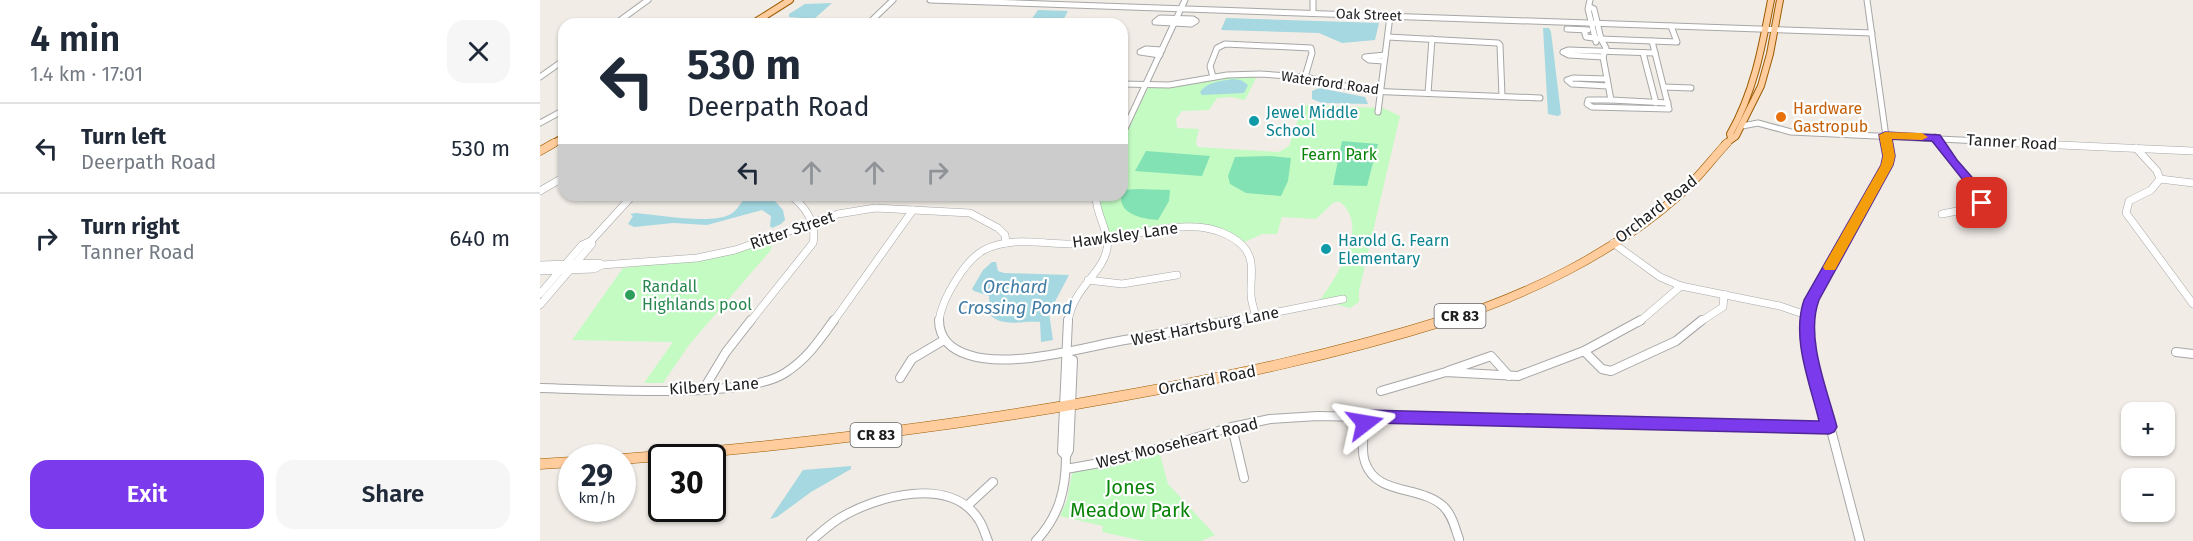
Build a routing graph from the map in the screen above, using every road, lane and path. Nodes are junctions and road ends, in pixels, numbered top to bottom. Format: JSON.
{"nodes":[{"id":1,"x":648,"y":0,"type":"edge"},
{"id":2,"x":790,"y":0,"type":"edge"},
{"id":3,"x":891,"y":0,"type":"edge"},
{"id":4,"x":930,"y":0,"type":"edge"},
{"id":5,"x":972,"y":0,"type":"edge"},
{"id":6,"x":1185,"y":0,"type":"edge"},
{"id":7,"x":1311,"y":0,"type":"edge"},
{"id":8,"x":1590,"y":0,"type":"edge"},
{"id":9,"x":1771,"y":0,"type":"edge"},
{"id":10,"x":1780,"y":0,"type":"edge"},
{"id":11,"x":1867,"y":0,"type":"edge"},
{"id":12,"x":1181,"y":9,"type":"junction"},
{"id":13,"x":1306,"y":13,"type":"junction"},
{"id":14,"x":1313,"y":13,"type":"junction"},
{"id":15,"x":1390,"y":16,"type":"junction"},
{"id":16,"x":623,"y":18,"type":"edge"},
{"id":17,"x":762,"y":18,"type":"edge"},
{"id":18,"x":874,"y":18,"type":"edge"},
{"id":19,"x":1628,"y":23,"type":"junction"},
{"id":20,"x":1594,"y":24,"type":"junction"},
{"id":21,"x":1671,"y":26,"type":"junction"},
{"id":22,"x":1766,"y":27,"type":"junction"},
{"id":23,"x":1776,"y":28,"type":"junction"},
{"id":24,"x":1567,"y":29,"type":"dead end"},
{"id":25,"x":1584,"y":30,"type":"junction"},
{"id":26,"x":1871,"y":31,"type":"junction"},
{"id":27,"x":1388,"y":37,"type":"junction"},
{"id":28,"x":1432,"y":39,"type":"junction"},
{"id":29,"x":1598,"y":41,"type":"junction"},
{"id":30,"x":1652,"y":41,"type":"junction"},
{"id":31,"x":1643,"y":53,"type":"junction"},
{"id":32,"x":1655,"y":53,"type":"junction"},
{"id":33,"x":1603,"y":54,"type":"junction"},
{"id":34,"x":558,"y":64,"type":"edge"},
{"id":35,"x":555,"y":66,"type":"junction"},
{"id":36,"x":558,"y":66,"type":"edge"},
{"id":37,"x":540,"y":77,"type":"edge"},
{"id":38,"x":1213,"y":77,"type":"junction"},
{"id":39,"x":1305,"y":77,"type":"junction"},
{"id":40,"x":1608,"y":82,"type":"junction"},
{"id":41,"x":1128,"y":84,"type":"edge"},
{"id":42,"x":1146,"y":85,"type":"junction"},
{"id":43,"x":1664,"y":87,"type":"junction"},
{"id":44,"x":1691,"y":88,"type":"dead end"},
{"id":45,"x":1381,"y":91,"type":"junction"},
{"id":46,"x":1428,"y":93,"type":"junction"},
{"id":47,"x":1502,"y":96,"type":"junction"},
{"id":48,"x":1540,"y":98,"type":"dead end"},
{"id":49,"x":1611,"y":100,"type":"junction"},
{"id":50,"x":1656,"y":103,"type":"junction"},
{"id":51,"x":1668,"y":103,"type":"junction"},
{"id":52,"x":1378,"y":111,"type":"dead end"},
{"id":53,"x":558,"y":113,"type":"edge"},
{"id":54,"x":1750,"y":113,"type":"junction"},
{"id":55,"x":1131,"y":117,"type":"joint"},
{"id":56,"x":540,"y":123,"type":"edge"},
{"id":57,"x":1128,"y":123,"type":"edge"},
{"id":58,"x":1742,"y":126,"type":"junction"},
{"id":59,"x":1794,"y":131,"type":"junction"},
{"id":60,"x":1885,"y":135,"type":"junction"},
{"id":61,"x":1935,"y":137,"type":"junction"},
{"id":62,"x":1731,"y":138,"type":"junction"},
{"id":63,"x":558,"y":140,"type":"edge"},
{"id":64,"x":2136,"y":148,"type":"junction"},
{"id":65,"x":540,"y":151,"type":"edge"},
{"id":66,"x":2193,"y":151,"type":"edge"},
{"id":67,"x":2160,"y":179,"type":"junction"},
{"id":68,"x":558,"y":180,"type":"edge"},
{"id":69,"x":2193,"y":183,"type":"edge"},
{"id":70,"x":540,"y":191,"type":"edge"},
{"id":71,"x":628,"y":201,"type":"edge"},
{"id":72,"x":797,"y":201,"type":"edge"},
{"id":73,"x":1096,"y":201,"type":"edge"},
{"id":74,"x":913,"y":210,"type":"junction"},
{"id":75,"x":1942,"y":214,"type":"dead end"},
{"id":76,"x":811,"y":223,"type":"junction"},
{"id":77,"x":1107,"y":240,"type":"junction"},
{"id":78,"x":591,"y":241,"type":"junction"},
{"id":79,"x":1006,"y":243,"type":"junction"},
{"id":80,"x":1612,"y":243,"type":"junction"},
{"id":81,"x":576,"y":263,"type":"junction"},
{"id":82,"x":540,"y":265,"type":"edge"},
{"id":83,"x":602,"y":265,"type":"junction"},
{"id":84,"x":568,"y":267,"type":"junction"},
{"id":85,"x":560,"y":270,"type":"junction"},
{"id":86,"x":540,"y":271,"type":"edge"},
{"id":87,"x":1177,"y":275,"type":"dead end"},
{"id":88,"x":1088,"y":280,"type":"junction"},
{"id":89,"x":1681,"y":286,"type":"junction"},
{"id":90,"x":540,"y":294,"type":"edge"},
{"id":91,"x":1724,"y":294,"type":"junction"},
{"id":92,"x":1343,"y":299,"type":"dead end"},
{"id":93,"x":2193,"y":304,"type":"edge"},
{"id":94,"x":540,"y":305,"type":"edge"},
{"id":95,"x":1806,"y":315,"type":"junction"},
{"id":96,"x":1256,"y":316,"type":"junction"},
{"id":97,"x":944,"y":340,"type":"junction"},
{"id":98,"x":1584,"y":351,"type":"junction"},
{"id":99,"x":2176,"y":352,"type":"dead end"},
{"id":100,"x":1068,"y":354,"type":"junction"},
{"id":101,"x":2193,"y":354,"type":"edge"},
{"id":102,"x":1446,"y":372,"type":"junction"},
{"id":103,"x":1509,"y":376,"type":"junction"},
{"id":104,"x":900,"y":378,"type":"dead end"},
{"id":105,"x":540,"y":388,"type":"edge"},
{"id":106,"x":703,"y":390,"type":"junction"},
{"id":107,"x":1381,"y":391,"type":"dead end"},
{"id":108,"x":1067,"y":406,"type":"junction"},
{"id":109,"x":1365,"y":416,"type":"junction"},
{"id":110,"x":1232,"y":427,"type":"junction"},
{"id":111,"x":1829,"y":427,"type":"junction"},
{"id":112,"x":636,"y":458,"type":"edge"},
{"id":113,"x":558,"y":463,"type":"edge"},
{"id":114,"x":540,"y":464,"type":"edge"},
{"id":115,"x":1066,"y":469,"type":"junction"},
{"id":116,"x":1244,"y":478,"type":"dead end"},
{"id":117,"x":993,"y":482,"type":"dead end"},
{"id":118,"x":968,"y":506,"type":"junction"},
{"id":119,"x":1461,"y":540,"type":"edge"},
{"id":120,"x":811,"y":541,"type":"edge"},
{"id":121,"x":988,"y":541,"type":"edge"},
{"id":122,"x":1036,"y":541,"type":"edge"},
{"id":123,"x":1860,"y":541,"type":"edge"}],
"edges":[{"from":1,"to":16,"type":"street"},
{"from":2,"to":17,"type":"main road"},
{"from":3,"to":18,"type":"street"},
{"from":4,"to":5,"type":"street","name":"Oak Street"},
{"from":5,"to":12,"type":"street","name":"Oak Street"},
{"from":6,"to":12,"type":"street"},
{"from":7,"to":13,"type":"street"},
{"from":7,"to":14,"type":"street"},
{"from":8,"to":20,"type":"street"},
{"from":9,"to":22,"type":"main road","name":"Orchard Road","number":"CR 83"},
{"from":10,"to":23,"type":"main road","name":"Orchard Road","number":"CR 83"},
{"from":11,"to":26,"type":"street"},
{"from":12,"to":13,"type":"street","name":"Oak Street"},
{"from":12,"to":42,"type":"street"},
{"from":13,"to":14,"type":"street","name":"Oak Street"},
{"from":14,"to":15,"type":"street","name":"Oak Street"},
{"from":15,"to":20,"type":"street","name":"Oak Street"},
{"from":15,"to":27,"type":"street"},
{"from":19,"to":20,"type":"street","name":"Oak Street"},
{"from":19,"to":21,"type":"street","name":"Oak Street"},
{"from":19,"to":22,"type":"street","name":"Oak Street"},
{"from":20,"to":25,"type":"street"},
{"from":20,"to":29,"type":"street"},
{"from":21,"to":22,"type":"street","name":"Oak Street"},
{"from":21,"to":30,"type":"street"},
{"from":22,"to":23,"type":"street","name":"Oak Street"},
{"from":22,"to":62,"type":"main road","name":"Orchard Road","number":"CR 83"},
{"from":23,"to":26,"type":"street","name":"Oak Street"},
{"from":23,"to":54,"type":"main road","name":"Orchard Road","number":"CR 83"},
{"from":24,"to":25,"type":"street"},
{"from":25,"to":29,"type":"street"},
{"from":26,"to":60,"type":"street"},
{"from":27,"to":28,"type":"street"},
{"from":27,"to":45,"type":"street"},
{"from":28,"to":46,"type":"street"},
{"from":28,"to":47,"type":"street"},
{"from":29,"to":30,"type":"street"},
{"from":29,"to":33,"type":"street"},
{"from":30,"to":32,"type":"street"},
{"from":31,"to":32,"type":"street"},
{"from":31,"to":33,"type":"street"},
{"from":31,"to":50,"type":"street"},
{"from":32,"to":43,"type":"street"},
{"from":33,"to":33,"type":"street"},
{"from":33,"to":40,"type":"street"},
{"from":34,"to":35,"type":"street"},
{"from":35,"to":36,"type":"street"},
{"from":35,"to":37,"type":"street"},
{"from":38,"to":39,"type":"street","name":"Waterford Road"},
{"from":38,"to":39,"type":"street"},
{"from":38,"to":42,"type":"street","name":"Waterford Road"},
{"from":39,"to":45,"type":"street","name":"Waterford Road"},
{"from":40,"to":40,"type":"street"},
{"from":40,"to":49,"type":"street"},
{"from":41,"to":42,"type":"street","name":"Waterford Road"},
{"from":42,"to":55,"type":"street"},
{"from":43,"to":44,"type":"street"},
{"from":43,"to":51,"type":"street"},
{"from":45,"to":46,"type":"street","name":"Waterford Road"},
{"from":45,"to":52,"type":"street"},
{"from":46,"to":47,"type":"street","name":"Waterford Road"},
{"from":47,"to":48,"type":"street","name":"Waterford Road"},
{"from":49,"to":50,"type":"street"},
{"from":49,"to":51,"type":"street"},
{"from":50,"to":51,"type":"street"},
{"from":53,"to":56,"type":"street"},
{"from":54,"to":58,"type":"main road","name":"Orchard Road","number":"CR 83"},
{"from":54,"to":59,"type":"street","name":"Tanner Road"},
{"from":55,"to":57,"type":"street"},
{"from":58,"to":59,"type":"street","name":"Tanner Road"},
{"from":58,"to":62,"type":"main road","name":"Orchard Road","number":"CR 83"},
{"from":59,"to":60,"type":"street","name":"Tanner Road"},
{"from":60,"to":61,"type":"street","name":"Tanner Road"},
{"from":60,"to":95,"type":"street"},
{"from":61,"to":64,"type":"street","name":"Tanner Road"},
{"from":61,"to":75,"type":"street"},
{"from":62,"to":80,"type":"main road","name":"Orchard Road","number":"CR 83"},
{"from":63,"to":65,"type":"main road"},
{"from":64,"to":66,"type":"street","name":"Tanner Road"},
{"from":64,"to":67,"type":"street"},
{"from":67,"to":69,"type":"street"},
{"from":67,"to":93,"type":"street"},
{"from":68,"to":70,"type":"street"},
{"from":71,"to":78,"type":"street"},
{"from":72,"to":76,"type":"street"},
{"from":73,"to":77,"type":"street"},
{"from":74,"to":76,"type":"street","name":"Ritter Street"},
{"from":74,"to":79,"type":"street","name":"Ritter Street"},
{"from":74,"to":106,"type":"street","name":"Kilbery Lane"},
{"from":76,"to":83,"type":"street","name":"Ritter Street"},
{"from":76,"to":106,"type":"street"},
{"from":77,"to":79,"type":"street","name":"Hawksley Lane"},
{"from":77,"to":88,"type":"street"},
{"from":77,"to":96,"type":"street","name":"Hawksley Lane"},
{"from":78,"to":81,"type":"street"},
{"from":78,"to":84,"type":"street"},
{"from":79,"to":97,"type":"street","name":"Hawksley Lane"},
{"from":80,"to":89,"type":"street"},
{"from":80,"to":108,"type":"main road","name":"Orchard Road","number":"CR 83"},
{"from":81,"to":83,"type":"street","name":"Ritter Street"},
{"from":81,"to":84,"type":"street"},
{"from":82,"to":84,"type":"street","name":"Ritter Street"},
{"from":83,"to":84,"type":"street","name":"Ritter Street"},
{"from":84,"to":85,"type":"street","name":"Ritter Street"},
{"from":84,"to":94,"type":"street"},
{"from":85,"to":86,"type":"street","name":"Ritter Street"},
{"from":85,"to":90,"type":"street"},
{"from":87,"to":88,"type":"street"},
{"from":88,"to":100,"type":"street"},
{"from":89,"to":91,"type":"street"},
{"from":89,"to":98,"type":"street"},
{"from":91,"to":95,"type":"street"},
{"from":91,"to":98,"type":"street"},
{"from":92,"to":96,"type":"street","name":"West Hartsburg Lane"},
{"from":95,"to":111,"type":"street"},
{"from":96,"to":100,"type":"street","name":"West Hartsburg Lane"},
{"from":97,"to":100,"type":"street","name":"West Hartsburg Lane"},
{"from":97,"to":104,"type":"street"},
{"from":98,"to":103,"type":"street"},
{"from":99,"to":101,"type":"street"},
{"from":100,"to":108,"type":"street"},
{"from":102,"to":103,"type":"street"},
{"from":102,"to":103,"type":"street"},
{"from":102,"to":107,"type":"street"},
{"from":105,"to":106,"type":"street","name":"Kilbery Lane"},
{"from":108,"to":112,"type":"main road","name":"Orchard Road","number":"CR 83"},
{"from":108,"to":115,"type":"street"},
{"from":109,"to":110,"type":"street","name":"West Mooseheart Road"},
{"from":109,"to":111,"type":"street","name":"West Mooseheart Road"},
{"from":109,"to":119,"type":"street"},
{"from":110,"to":115,"type":"street","name":"West Mooseheart Road"},
{"from":110,"to":116,"type":"street"},
{"from":111,"to":123,"type":"street"},
{"from":113,"to":114,"type":"main road"},
{"from":115,"to":122,"type":"street"},
{"from":117,"to":118,"type":"street"},
{"from":118,"to":120,"type":"street"},
{"from":118,"to":121,"type":"street"}]}
